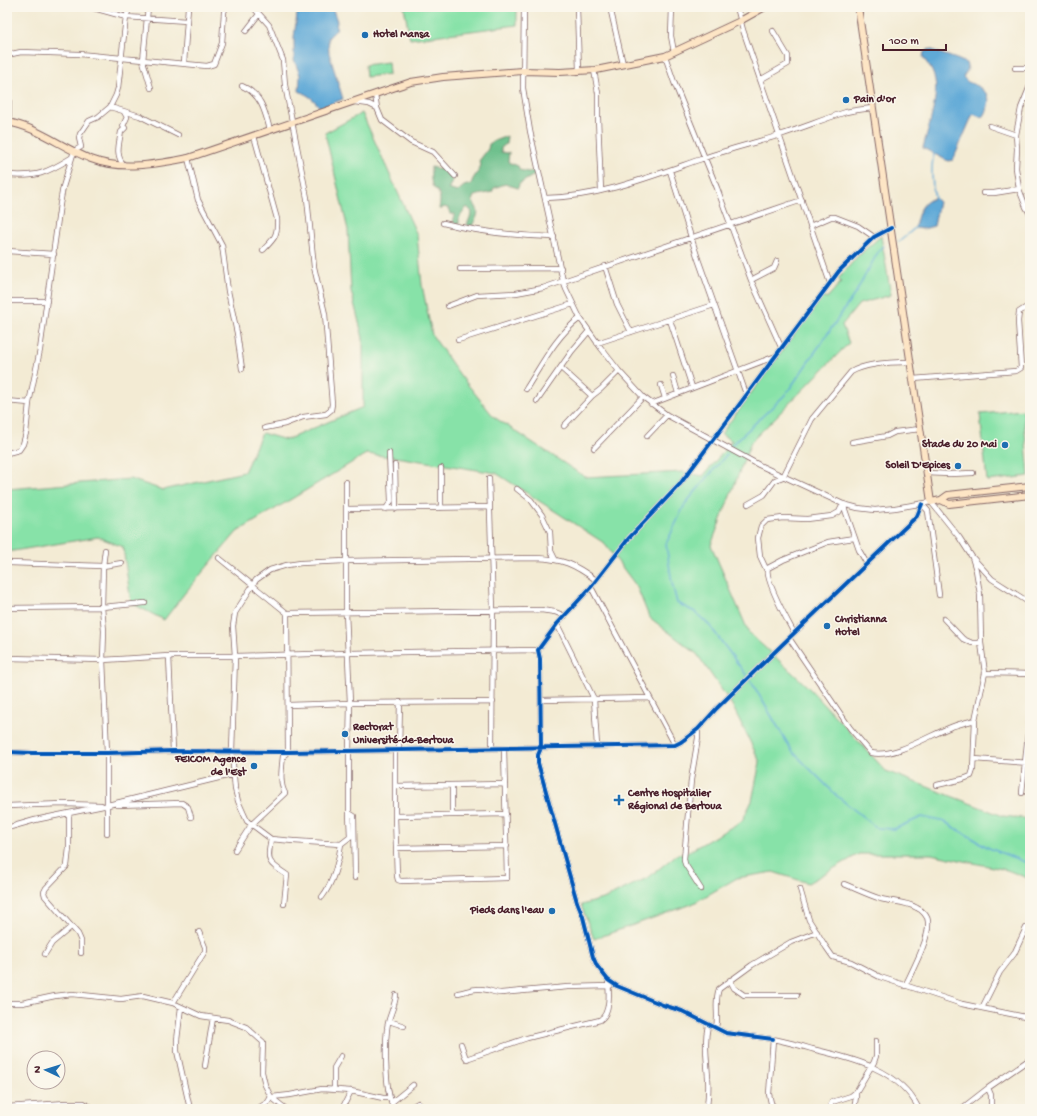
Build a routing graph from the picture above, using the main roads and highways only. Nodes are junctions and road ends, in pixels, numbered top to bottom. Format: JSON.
{"nodes":[{"id":1,"x":765,"y":7,"type":"edge"},
{"id":2,"x":858,"y":7,"type":"edge"},
{"id":3,"x":8,"y":122,"type":"edge"},
{"id":4,"x":1030,"y":486,"type":"edge"},
{"id":5,"x":1030,"y":495,"type":"edge"},
{"id":6,"x":941,"y":500,"type":"junction"}],
"edges":[{"from":1,"to":3,"type":"main road"},
{"from":2,"to":6,"type":"main road"},
{"from":4,"to":6,"type":"main road"},
{"from":5,"to":6,"type":"main road"}]}
